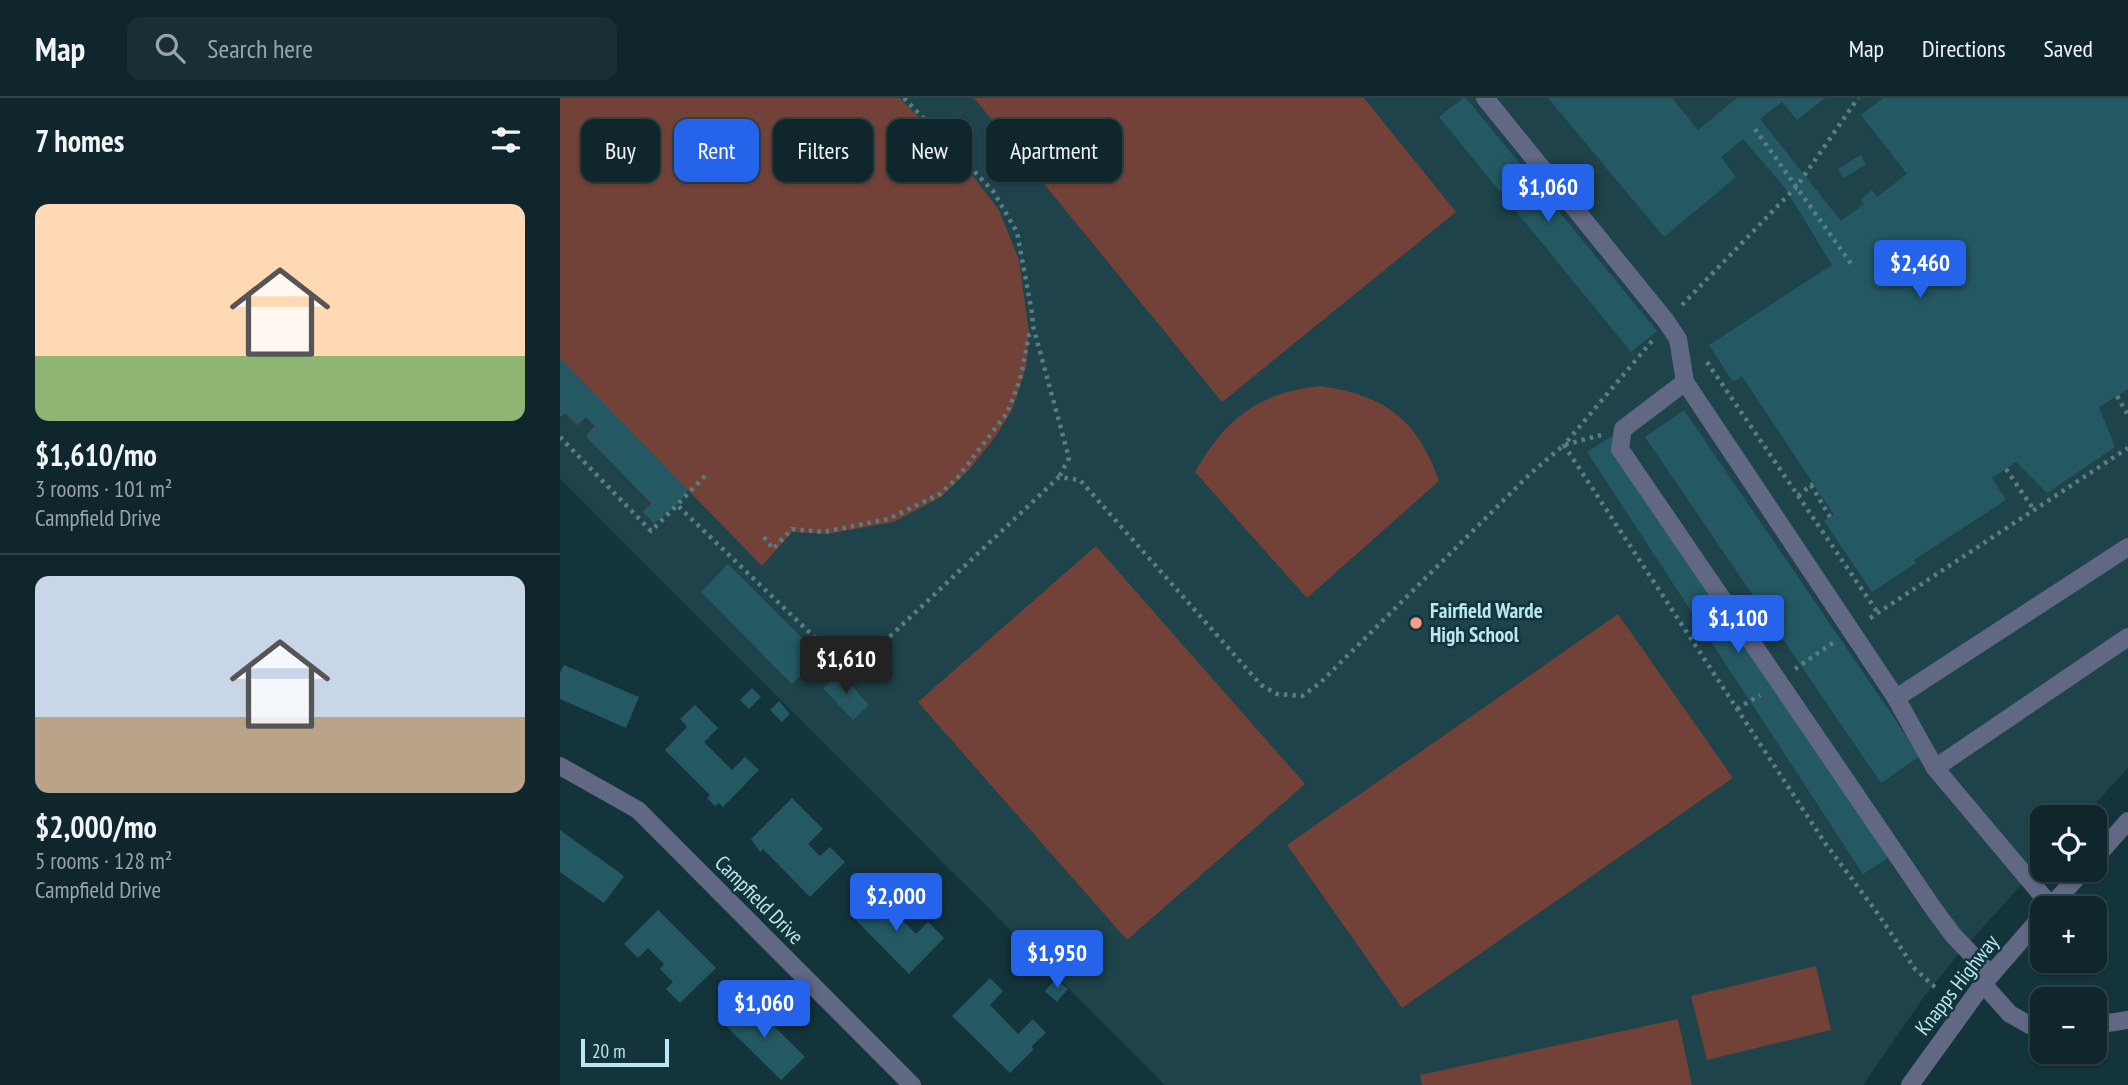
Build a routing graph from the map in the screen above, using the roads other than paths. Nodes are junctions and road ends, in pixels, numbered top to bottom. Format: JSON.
{"nodes":[{"id":1,"x":1485,"y":98,"type":"edge"},
{"id":2,"x":1685,"y":382,"type":"junction"},
{"id":3,"x":2128,"y":547,"type":"edge"},
{"id":4,"x":2128,"y":637,"type":"edge"},
{"id":5,"x":1896,"y":698,"type":"junction"},
{"id":6,"x":560,"y":766,"type":"edge"},
{"id":7,"x":1935,"y":768,"type":"junction"},
{"id":8,"x":2128,"y":821,"type":"edge"},
{"id":9,"x":2107,"y":845,"type":"edge"},
{"id":10,"x":2073,"y":882,"type":"edge"},
{"id":11,"x":2036,"y":896,"type":"edge"},
{"id":12,"x":2060,"y":896,"type":"edge"},
{"id":13,"x":2030,"y":930,"type":"edge"},
{"id":14,"x":1987,"y":979,"type":"junction"},
{"id":15,"x":2128,"y":1020,"type":"edge"},
{"id":16,"x":2107,"y":1024,"type":"edge"},
{"id":17,"x":2030,"y":1025,"type":"edge"},
{"id":18,"x":912,"y":1085,"type":"edge"},
{"id":19,"x":1910,"y":1085,"type":"edge"}],
"edges":[{"from":1,"to":2,"type":"street"},
{"from":2,"to":5,"type":"street"},
{"from":2,"to":14,"type":"street"},
{"from":3,"to":5,"type":"street"},
{"from":4,"to":7,"type":"street"},
{"from":5,"to":7,"type":"street"},
{"from":6,"to":18,"type":"street","name":"Campfield Drive"},
{"from":7,"to":11,"type":"street"},
{"from":8,"to":9,"type":"street"},
{"from":10,"to":12,"type":"street","name":"Knapps Highway"},
{"from":13,"to":14,"type":"street","name":"Knapps Highway"},
{"from":14,"to":17,"type":"street"},
{"from":14,"to":19,"type":"street","name":"Knapps Highway"},
{"from":15,"to":16,"type":"street"}]}
